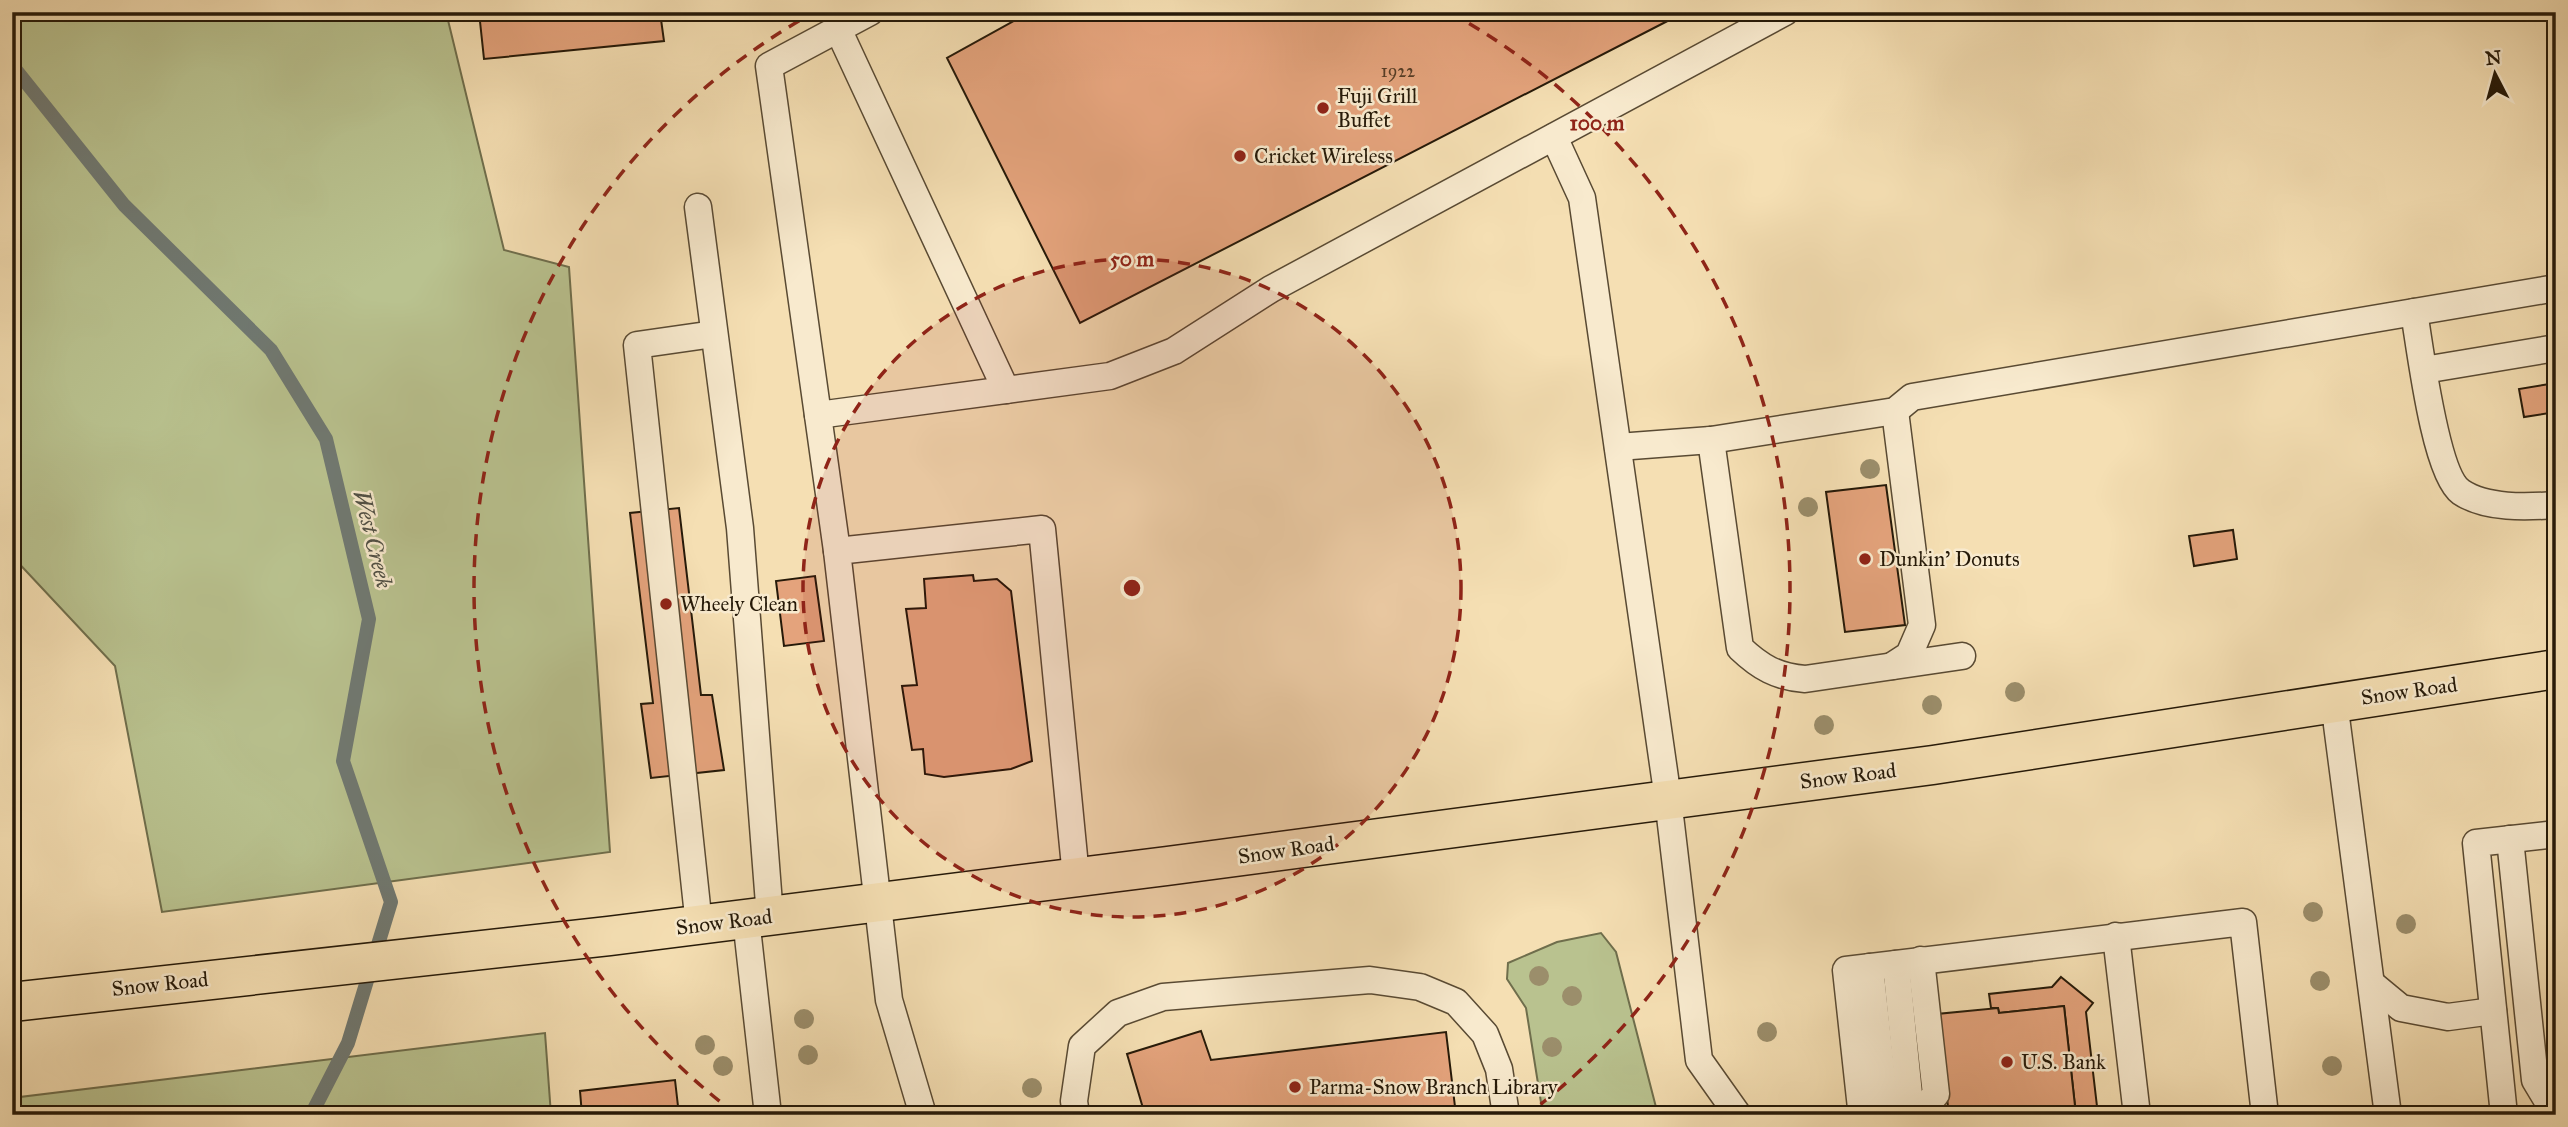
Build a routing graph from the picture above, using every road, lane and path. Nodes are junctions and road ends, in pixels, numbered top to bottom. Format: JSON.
{"nodes":[{"id":1,"x":870,"y":12,"type":"edge"},
{"id":2,"x":1785,"y":12,"type":"edge"},
{"id":3,"x":838,"y":29,"type":"junction"},
{"id":4,"x":1554,"y":137,"type":"junction"},
{"id":5,"x":698,"y":207,"type":"dead end"},
{"id":6,"x":2556,"y":288,"type":"edge"},
{"id":7,"x":2414,"y":312,"type":"junction"},
{"id":8,"x":714,"y":334,"type":"junction"},
{"id":9,"x":2556,"y":348,"type":"edge"},
{"id":10,"x":2424,"y":370,"type":"junction"},
{"id":11,"x":1006,"y":390,"type":"junction"},
{"id":12,"x":1895,"y":411,"type":"junction"},
{"id":13,"x":818,"y":415,"type":"junction"},
{"id":14,"x":1711,"y":440,"type":"junction"},
{"id":15,"x":1618,"y":447,"type":"junction"},
{"id":16,"x":2556,"y":505,"type":"edge"},
{"id":17,"x":837,"y":551,"type":"junction"},
{"id":18,"x":1962,"y":656,"type":"dead end"},
{"id":19,"x":1892,"y":666,"type":"junction"},
{"id":20,"x":2556,"y":669,"type":"edge"},
{"id":21,"x":2334,"y":702,"type":"junction"},
{"id":22,"x":1668,"y":799,"type":"junction"},
{"id":23,"x":2556,"y":834,"type":"edge"},
{"id":24,"x":2510,"y":839,"type":"junction"},
{"id":25,"x":1076,"y":877,"type":"junction"},
{"id":26,"x":876,"y":904,"type":"junction"},
{"id":27,"x":758,"y":918,"type":"junction"},
{"id":28,"x":699,"y":925,"type":"junction"},
{"id":29,"x":2116,"y":936,"type":"junction"},
{"id":30,"x":1896,"y":964,"type":"junction"},
{"id":31,"x":2372,"y":984,"type":"junction"},
{"id":32,"x":12,"y":1002,"type":"edge"},
{"id":33,"x":2493,"y":1011,"type":"junction"},
{"id":34,"x":2535,"y":1080,"type":"junction"},
{"id":35,"x":768,"y":1115,"type":"edge"},
{"id":36,"x":923,"y":1115,"type":"edge"},
{"id":37,"x":1076,"y":1115,"type":"edge"},
{"id":38,"x":1506,"y":1115,"type":"edge"},
{"id":39,"x":1738,"y":1115,"type":"edge"},
{"id":40,"x":1866,"y":1115,"type":"edge"},
{"id":41,"x":1886,"y":1115,"type":"edge"},
{"id":42,"x":1911,"y":1115,"type":"edge"},
{"id":43,"x":1918,"y":1115,"type":"edge"},
{"id":44,"x":2137,"y":1115,"type":"edge"},
{"id":45,"x":2265,"y":1115,"type":"edge"},
{"id":46,"x":2388,"y":1115,"type":"edge"},
{"id":47,"x":2504,"y":1115,"type":"edge"},
{"id":48,"x":2534,"y":1115,"type":"edge"},
{"id":49,"x":2556,"y":1115,"type":"edge"}],
"edges":[{"from":1,"to":3,"type":"lane"},
{"from":2,"to":4,"type":"lane"},
{"from":3,"to":11,"type":"lane"},
{"from":3,"to":13,"type":"lane"},
{"from":4,"to":11,"type":"lane"},
{"from":4,"to":15,"type":"lane"},
{"from":5,"to":8,"type":"lane"},
{"from":6,"to":7,"type":"lane"},
{"from":7,"to":10,"type":"lane"},
{"from":7,"to":12,"type":"lane"},
{"from":8,"to":27,"type":"lane"},
{"from":8,"to":28,"type":"lane"},
{"from":9,"to":10,"type":"lane"},
{"from":10,"to":16,"type":"lane"},
{"from":11,"to":13,"type":"lane"},
{"from":12,"to":14,"type":"lane"},
{"from":12,"to":19,"type":"lane"},
{"from":13,"to":17,"type":"lane"},
{"from":14,"to":15,"type":"lane"},
{"from":14,"to":19,"type":"lane"},
{"from":15,"to":22,"type":"lane"},
{"from":17,"to":25,"type":"lane"},
{"from":17,"to":26,"type":"lane"},
{"from":18,"to":19,"type":"lane"},
{"from":20,"to":21,"type":"main road","name":"Snow Road"},
{"from":21,"to":22,"type":"main road","name":"Snow Road"},
{"from":21,"to":31,"type":"lane"},
{"from":22,"to":25,"type":"main road","name":"Snow Road"},
{"from":22,"to":39,"type":"lane"},
{"from":23,"to":24,"type":"lane"},
{"from":24,"to":33,"type":"lane"},
{"from":24,"to":34,"type":"lane"},
{"from":25,"to":26,"type":"main road","name":"Snow Road"},
{"from":26,"to":27,"type":"main road","name":"Snow Road"},
{"from":26,"to":36,"type":"lane"},
{"from":27,"to":28,"type":"main road","name":"Snow Road"},
{"from":27,"to":35,"type":"lane"},
{"from":28,"to":32,"type":"main road","name":"Snow Road"},
{"from":29,"to":30,"type":"lane"},
{"from":29,"to":44,"type":"lane"},
{"from":29,"to":45,"type":"lane"},
{"from":30,"to":40,"type":"lane"},
{"from":30,"to":41,"type":"lane"},
{"from":30,"to":42,"type":"lane"},
{"from":30,"to":43,"type":"lane"},
{"from":31,"to":33,"type":"lane"},
{"from":31,"to":46,"type":"lane"},
{"from":33,"to":47,"type":"lane"},
{"from":34,"to":48,"type":"lane"},
{"from":34,"to":49,"type":"lane"},
{"from":37,"to":38,"type":"lane"}]}
